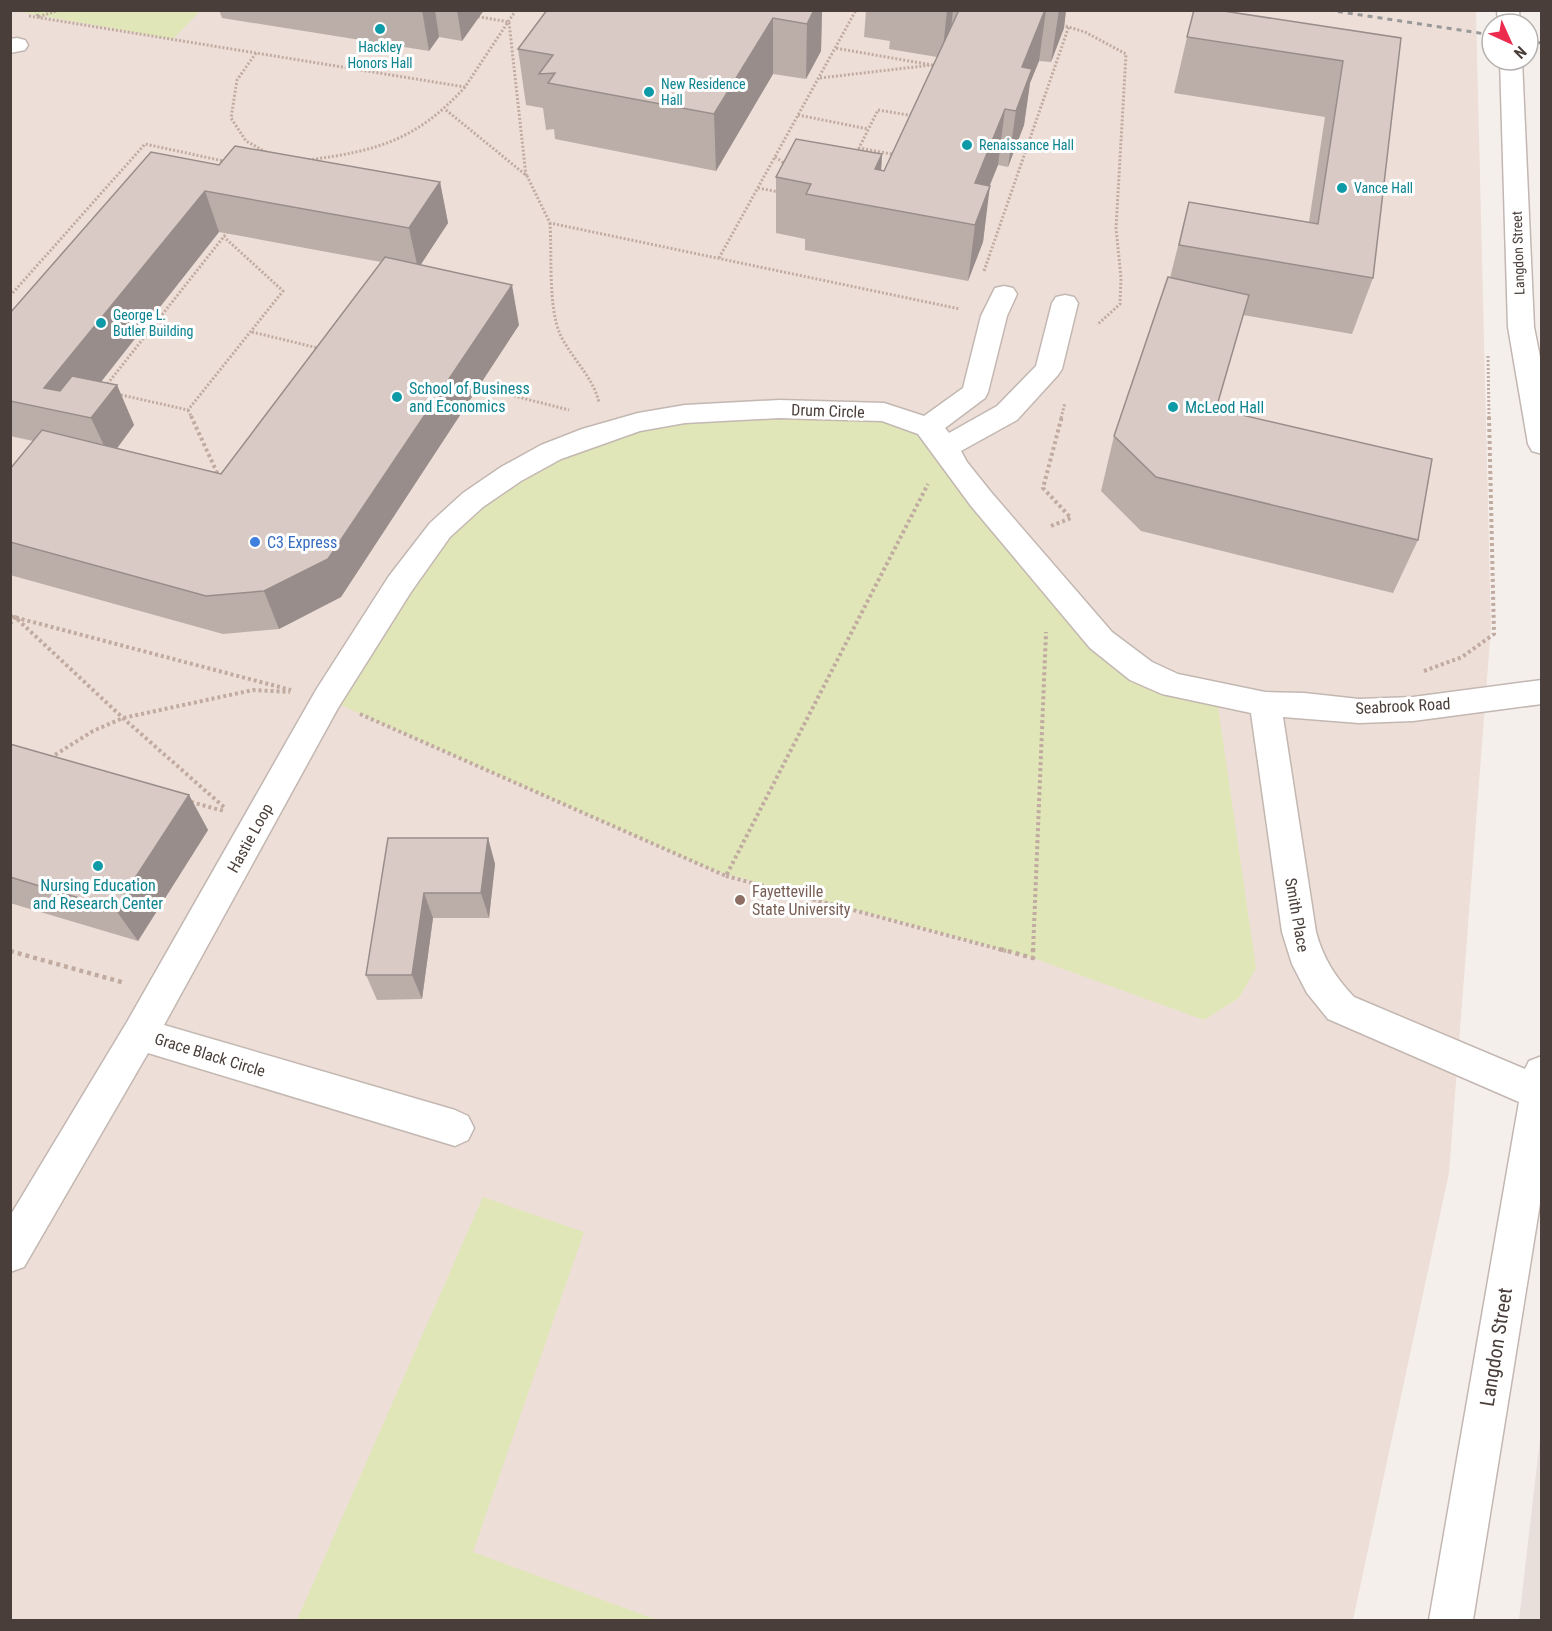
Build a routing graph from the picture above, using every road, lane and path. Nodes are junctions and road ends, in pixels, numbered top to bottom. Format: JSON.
{"nodes":[{"id":1,"x":36,"y":10,"type":"edge"},
{"id":2,"x":59,"y":10,"type":"edge"},
{"id":3,"x":516,"y":10,"type":"edge"},
{"id":4,"x":856,"y":10,"type":"edge"},
{"id":5,"x":20,"y":14,"type":"dead end"},
{"id":6,"x":466,"y":14,"type":"dead end"},
{"id":7,"x":38,"y":17,"type":"junction"},
{"id":8,"x":509,"y":22,"type":"junction"},
{"id":9,"x":1058,"y":24,"type":"dead end"},
{"id":10,"x":1069,"y":26,"type":"junction"},
{"id":11,"x":835,"y":48,"type":"junction"},
{"id":12,"x":256,"y":53,"type":"junction"},
{"id":13,"x":1511,"y":72,"type":"edge"},
{"id":14,"x":819,"y":78,"type":"junction"},
{"id":15,"x":465,"y":87,"type":"junction"},
{"id":16,"x":446,"y":110,"type":"junction"},
{"id":17,"x":798,"y":115,"type":"junction"},
{"id":18,"x":868,"y":129,"type":"junction"},
{"id":19,"x":270,"y":154,"type":"edge"},
{"id":20,"x":775,"y":157,"type":"junction"},
{"id":21,"x":297,"y":158,"type":"edge"},
{"id":22,"x":232,"y":163,"type":"edge"},
{"id":23,"x":794,"y":169,"type":"edge"},
{"id":24,"x":526,"y":176,"type":"junction"},
{"id":25,"x":758,"y":188,"type":"junction"},
{"id":26,"x":786,"y":193,"type":"edge"},
{"id":27,"x":550,"y":223,"type":"junction"},
{"id":28,"x":231,"y":228,"type":"edge"},
{"id":29,"x":224,"y":237,"type":"junction"},
{"id":30,"x":719,"y":258,"type":"junction"},
{"id":31,"x":981,"y":278,"type":"dead end"},
{"id":32,"x":1004,"y":294,"type":"dead end"},
{"id":33,"x":10,"y":296,"type":"edge"},
{"id":34,"x":1065,"y":303,"type":"dead end"},
{"id":35,"x":970,"y":311,"type":"dead end"},
{"id":36,"x":1096,"y":325,"type":"dead end"},
{"id":37,"x":252,"y":332,"type":"junction"},
{"id":38,"x":1488,"y":350,"type":"dead end"},
{"id":39,"x":333,"y":351,"type":"edge"},
{"id":40,"x":472,"y":386,"type":"edge"},
{"id":41,"x":1066,"y":396,"type":"dead end"},
{"id":42,"x":593,"y":408,"type":"dead end"},
{"id":43,"x":188,"y":410,"type":"junction"},
{"id":44,"x":576,"y":411,"type":"dead end"},
{"id":45,"x":1542,"y":444,"type":"edge"},
{"id":46,"x":943,"y":447,"type":"junction"},
{"id":47,"x":222,"y":483,"type":"edge"},
{"id":48,"x":1044,"y":529,"type":"dead end"},
{"id":49,"x":1049,"y":578,"type":"junction"},
{"id":50,"x":13,"y":617,"type":"edge"},
{"id":51,"x":10,"y":624,"type":"edge"},
{"id":52,"x":361,"y":643,"type":"joint"},
{"id":53,"x":1415,"y":673,"type":"dead end"},
{"id":54,"x":1542,"y":692,"type":"edge"},
{"id":55,"x":315,"y":696,"type":"junction"},
{"id":56,"x":1264,"y":704,"type":"junction"},
{"id":57,"x":123,"y":718,"type":"junction"},
{"id":58,"x":55,"y":765,"type":"edge"},
{"id":59,"x":187,"y":801,"type":"edge"},
{"id":60,"x":726,"y":876,"type":"junction"},
{"id":61,"x":10,"y":951,"type":"edge"},
{"id":62,"x":127,"y":983,"type":"dead end"},
{"id":63,"x":140,"y":1034,"type":"junction"},
{"id":64,"x":1540,"y":1083,"type":"edge"},
{"id":65,"x":455,"y":1128,"type":"dead end"},
{"id":66,"x":10,"y":1253,"type":"edge"},
{"id":67,"x":1451,"y":1620,"type":"edge"}],
"edges":[{"from":1,"to":7,"type":"path"},
{"from":2,"to":7,"type":"path"},
{"from":3,"to":8,"type":"path"},
{"from":4,"to":11,"type":"path"},
{"from":5,"to":7,"type":"path"},
{"from":6,"to":8,"type":"path"},
{"from":7,"to":12,"type":"path"},
{"from":8,"to":15,"type":"path"},
{"from":8,"to":24,"type":"path"},
{"from":9,"to":10,"type":"path"},
{"from":10,"to":31,"type":"path"},
{"from":10,"to":36,"type":"path"},
{"from":11,"to":14,"type":"path"},
{"from":11,"to":14,"type":"path"},
{"from":12,"to":15,"type":"path"},
{"from":12,"to":19,"type":"path"},
{"from":13,"to":45,"type":"street","name":"Langdon Street"},
{"from":14,"to":17,"type":"path"},
{"from":15,"to":16,"type":"path"},
{"from":16,"to":21,"type":"path"},
{"from":16,"to":24,"type":"path"},
{"from":17,"to":18,"type":"path"},
{"from":17,"to":20,"type":"path"},
{"from":18,"to":18,"type":"path"},
{"from":20,"to":23,"type":"path"},
{"from":20,"to":25,"type":"path"},
{"from":22,"to":33,"type":"path"},
{"from":24,"to":27,"type":"path"},
{"from":25,"to":26,"type":"path"},
{"from":25,"to":30,"type":"path"},
{"from":27,"to":30,"type":"path"},
{"from":27,"to":42,"type":"path"},
{"from":28,"to":29,"type":"path"},
{"from":29,"to":37,"type":"path"},
{"from":29,"to":43,"type":"path"},
{"from":30,"to":35,"type":"path"},
{"from":32,"to":46,"type":"street"},
{"from":34,"to":46,"type":"street"},
{"from":37,"to":39,"type":"path"},
{"from":37,"to":43,"type":"path"},
{"from":38,"to":53,"type":"path"},
{"from":40,"to":44,"type":"path"},
{"from":41,"to":48,"type":"path"},
{"from":43,"to":47,"type":"path"},
{"from":46,"to":49,"type":"street"},
{"from":46,"to":52,"type":"street","name":"Drum Circle"},
{"from":46,"to":60,"type":"path"},
{"from":49,"to":56,"type":"street"},
{"from":49,"to":60,"type":"path"},
{"from":50,"to":51,"type":"path"},
{"from":50,"to":55,"type":"path"},
{"from":50,"to":57,"type":"path"},
{"from":52,"to":55,"type":"street","name":"Hastie Loop"},
{"from":54,"to":56,"type":"street","name":"Seabrook Road"},
{"from":55,"to":57,"type":"path"},
{"from":55,"to":60,"type":"path"},
{"from":55,"to":63,"type":"street","name":"Hastie Loop"},
{"from":56,"to":64,"type":"street","name":"Smith Place"},
{"from":57,"to":58,"type":"path"},
{"from":57,"to":59,"type":"path"},
{"from":61,"to":62,"type":"path"},
{"from":63,"to":65,"type":"street","name":"Grace Black Circle"},
{"from":63,"to":66,"type":"street","name":"Grace Black Circle"},
{"from":64,"to":67,"type":"street","name":"Langdon Street"}]}
